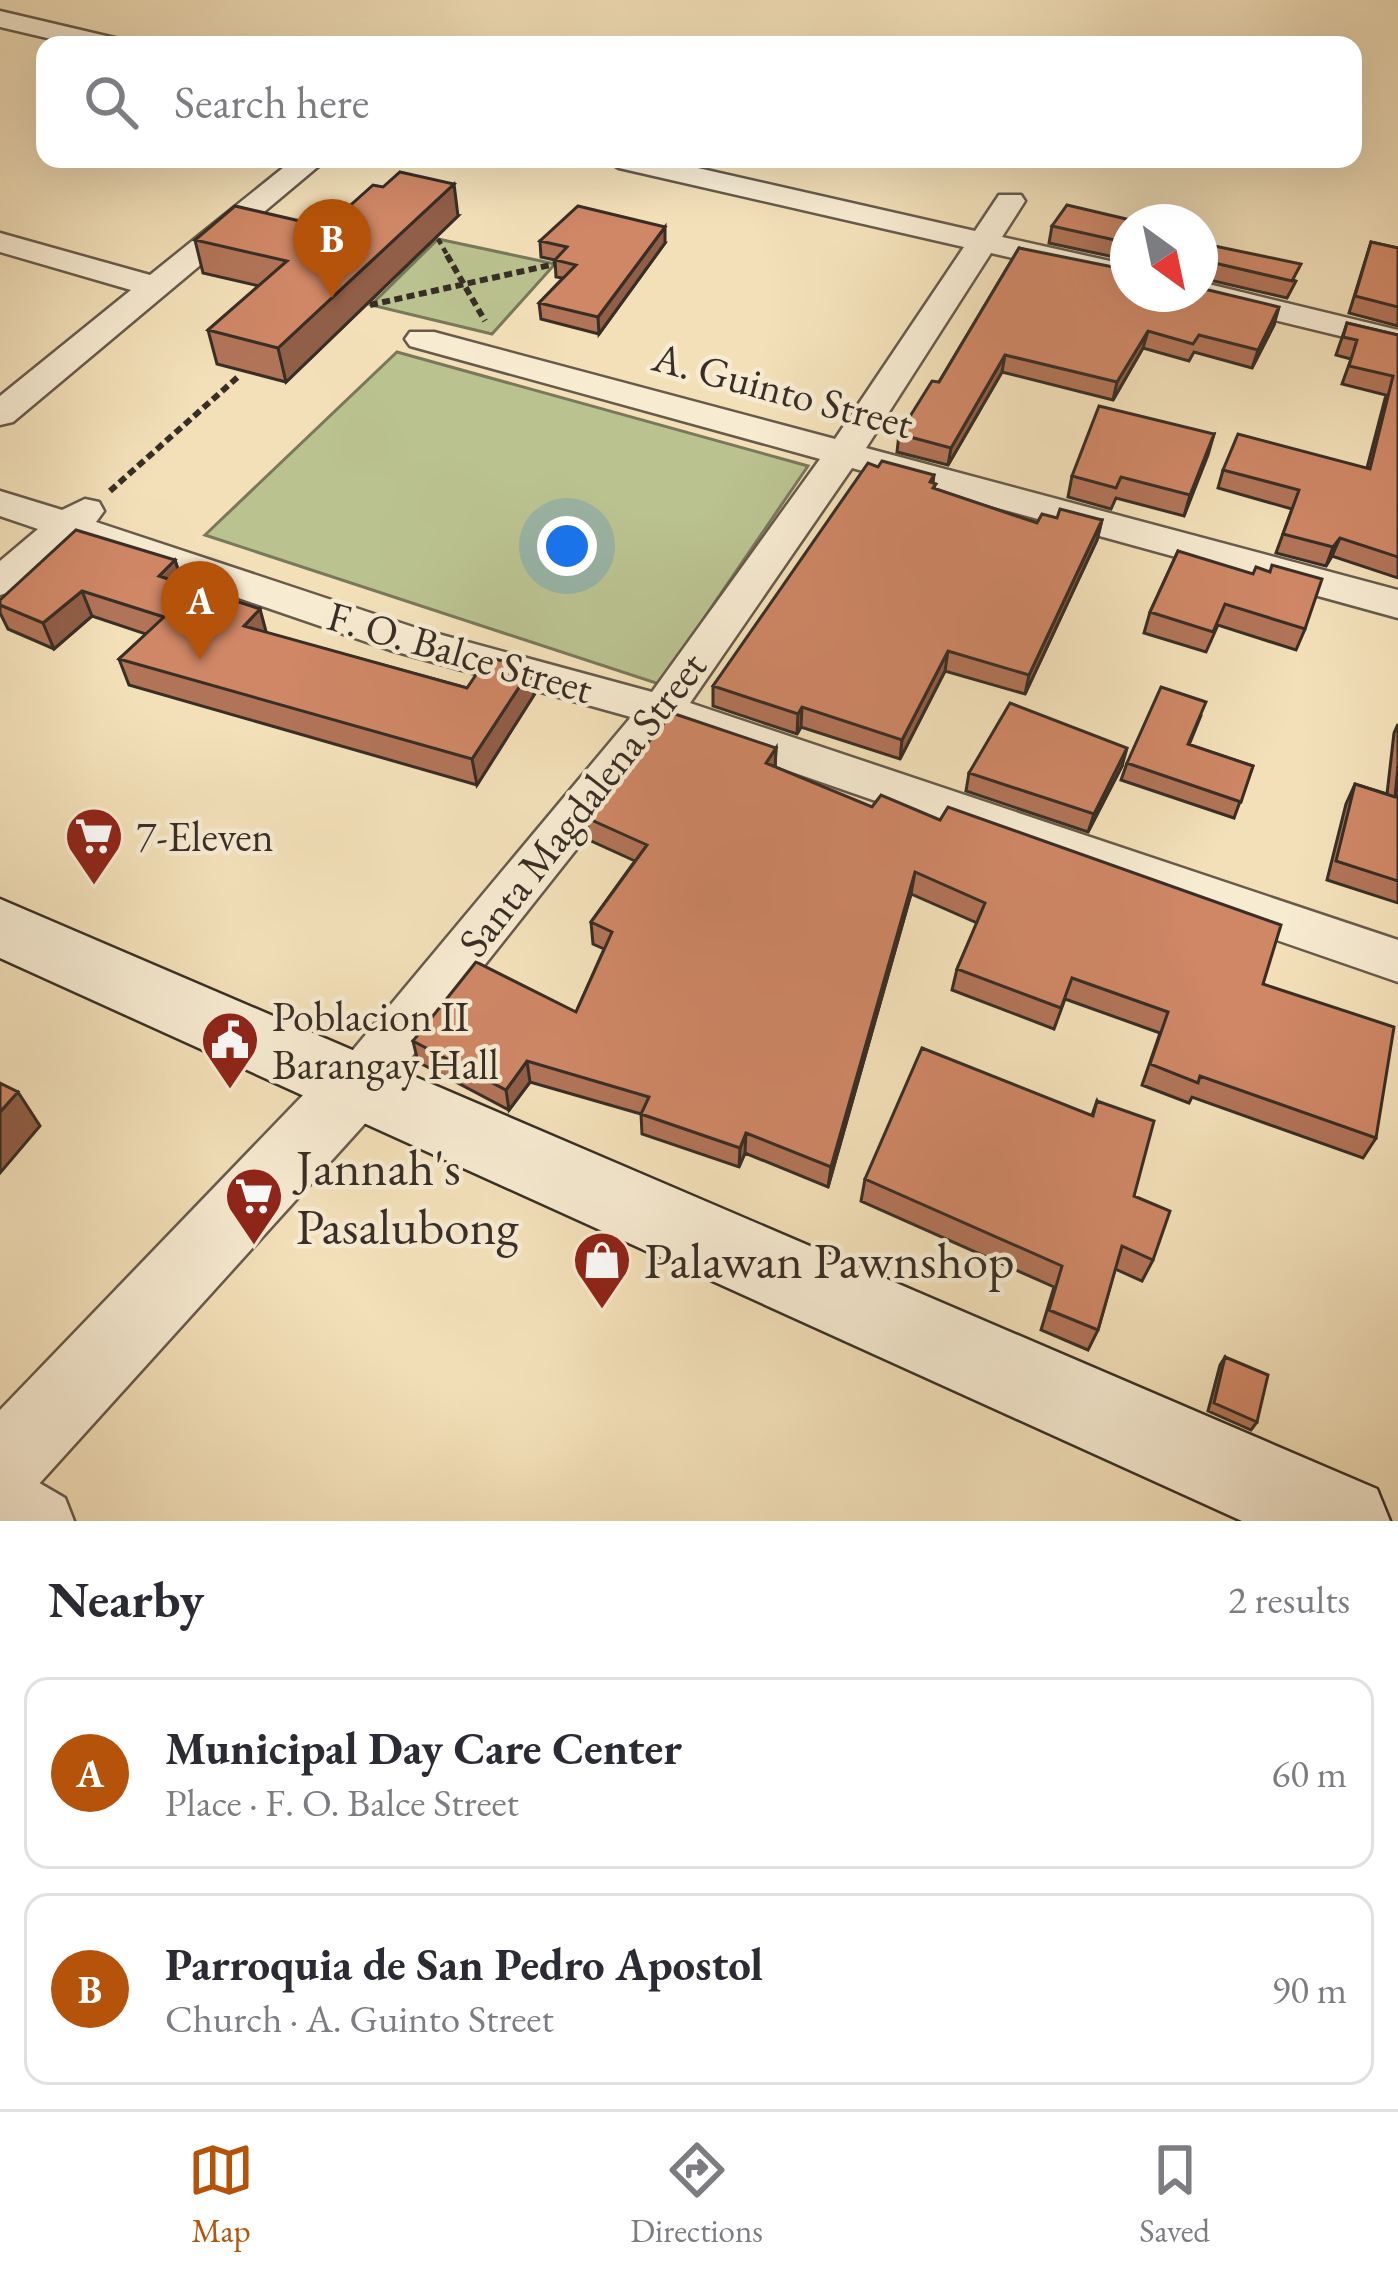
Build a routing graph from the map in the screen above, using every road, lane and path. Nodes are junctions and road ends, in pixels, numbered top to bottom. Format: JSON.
{"nodes":[{"id":1,"x":0,"y":20,"type":"edge"},
{"id":2,"x":70,"y":36,"type":"edge"},
{"id":3,"x":301,"y":168,"type":"edge"},
{"id":4,"x":660,"y":168,"type":"edge"},
{"id":5,"x":1010,"y":201,"type":"dead end"},
{"id":6,"x":438,"y":238,"type":"edge"},
{"id":7,"x":983,"y":239,"type":"junction"},
{"id":8,"x":0,"y":242,"type":"edge"},
{"id":9,"x":555,"y":264,"type":"edge"},
{"id":10,"x":1110,"y":270,"type":"edge"},
{"id":11,"x":156,"y":287,"type":"junction"},
{"id":12,"x":1218,"y":296,"type":"edge"},
{"id":13,"x":370,"y":305,"type":"edge"},
{"id":14,"x":492,"y":334,"type":"dead end"},
{"id":15,"x":422,"y":339,"type":"dead end"},
{"id":16,"x":1398,"y":340,"type":"edge"},
{"id":17,"x":239,"y":376,"type":"edge"},
{"id":18,"x":0,"y":414,"type":"edge"},
{"id":19,"x":843,"y":454,"type":"junction"},
{"id":20,"x":0,"y":503,"type":"edge"},
{"id":21,"x":82,"y":514,"type":"junction"},
{"id":22,"x":0,"y":582,"type":"edge"},
{"id":23,"x":1398,"y":604,"type":"edge"},
{"id":24,"x":662,"y":710,"type":"junction"},
{"id":25,"x":0,"y":927,"type":"edge"},
{"id":26,"x":1398,"y":962,"type":"edge"},
{"id":27,"x":356,"y":1086,"type":"junction"},
{"id":28,"x":0,"y":1468,"type":"edge"},
{"id":29,"x":0,"y":1492,"type":"edge"},
{"id":30,"x":42,"y":1521,"type":"edge"},
{"id":31,"x":1345,"y":1521,"type":"edge"}],
"edges":[{"from":1,"to":2,"type":"street"},
{"from":3,"to":11,"type":"street"},
{"from":4,"to":7,"type":"street"},
{"from":5,"to":7,"type":"street","name":"Santa Magdalena Street"},
{"from":6,"to":14,"type":"path"},
{"from":7,"to":10,"type":"street"},
{"from":7,"to":19,"type":"street","name":"Santa Magdalena Street"},
{"from":8,"to":11,"type":"street"},
{"from":9,"to":13,"type":"path"},
{"from":11,"to":18,"type":"street"},
{"from":12,"to":16,"type":"street"},
{"from":15,"to":19,"type":"street","name":"A. Guinto Street"},
{"from":17,"to":21,"type":"path"},
{"from":19,"to":23,"type":"street","name":"A. Guinto Street"},
{"from":19,"to":24,"type":"street","name":"Santa Magdalena Street"},
{"from":20,"to":21,"type":"street","name":"F. O. Balce Street"},
{"from":21,"to":22,"type":"street"},
{"from":21,"to":24,"type":"street","name":"F. O. Balce Street"},
{"from":24,"to":26,"type":"street","name":"F. O. Balce Street"},
{"from":24,"to":27,"type":"street","name":"Santa Magdalena Street"},
{"from":25,"to":27,"type":"main road"},
{"from":27,"to":28,"type":"street","name":"Santa Magdalena Street"},
{"from":27,"to":31,"type":"main road"},
{"from":29,"to":30,"type":"street"}]}
